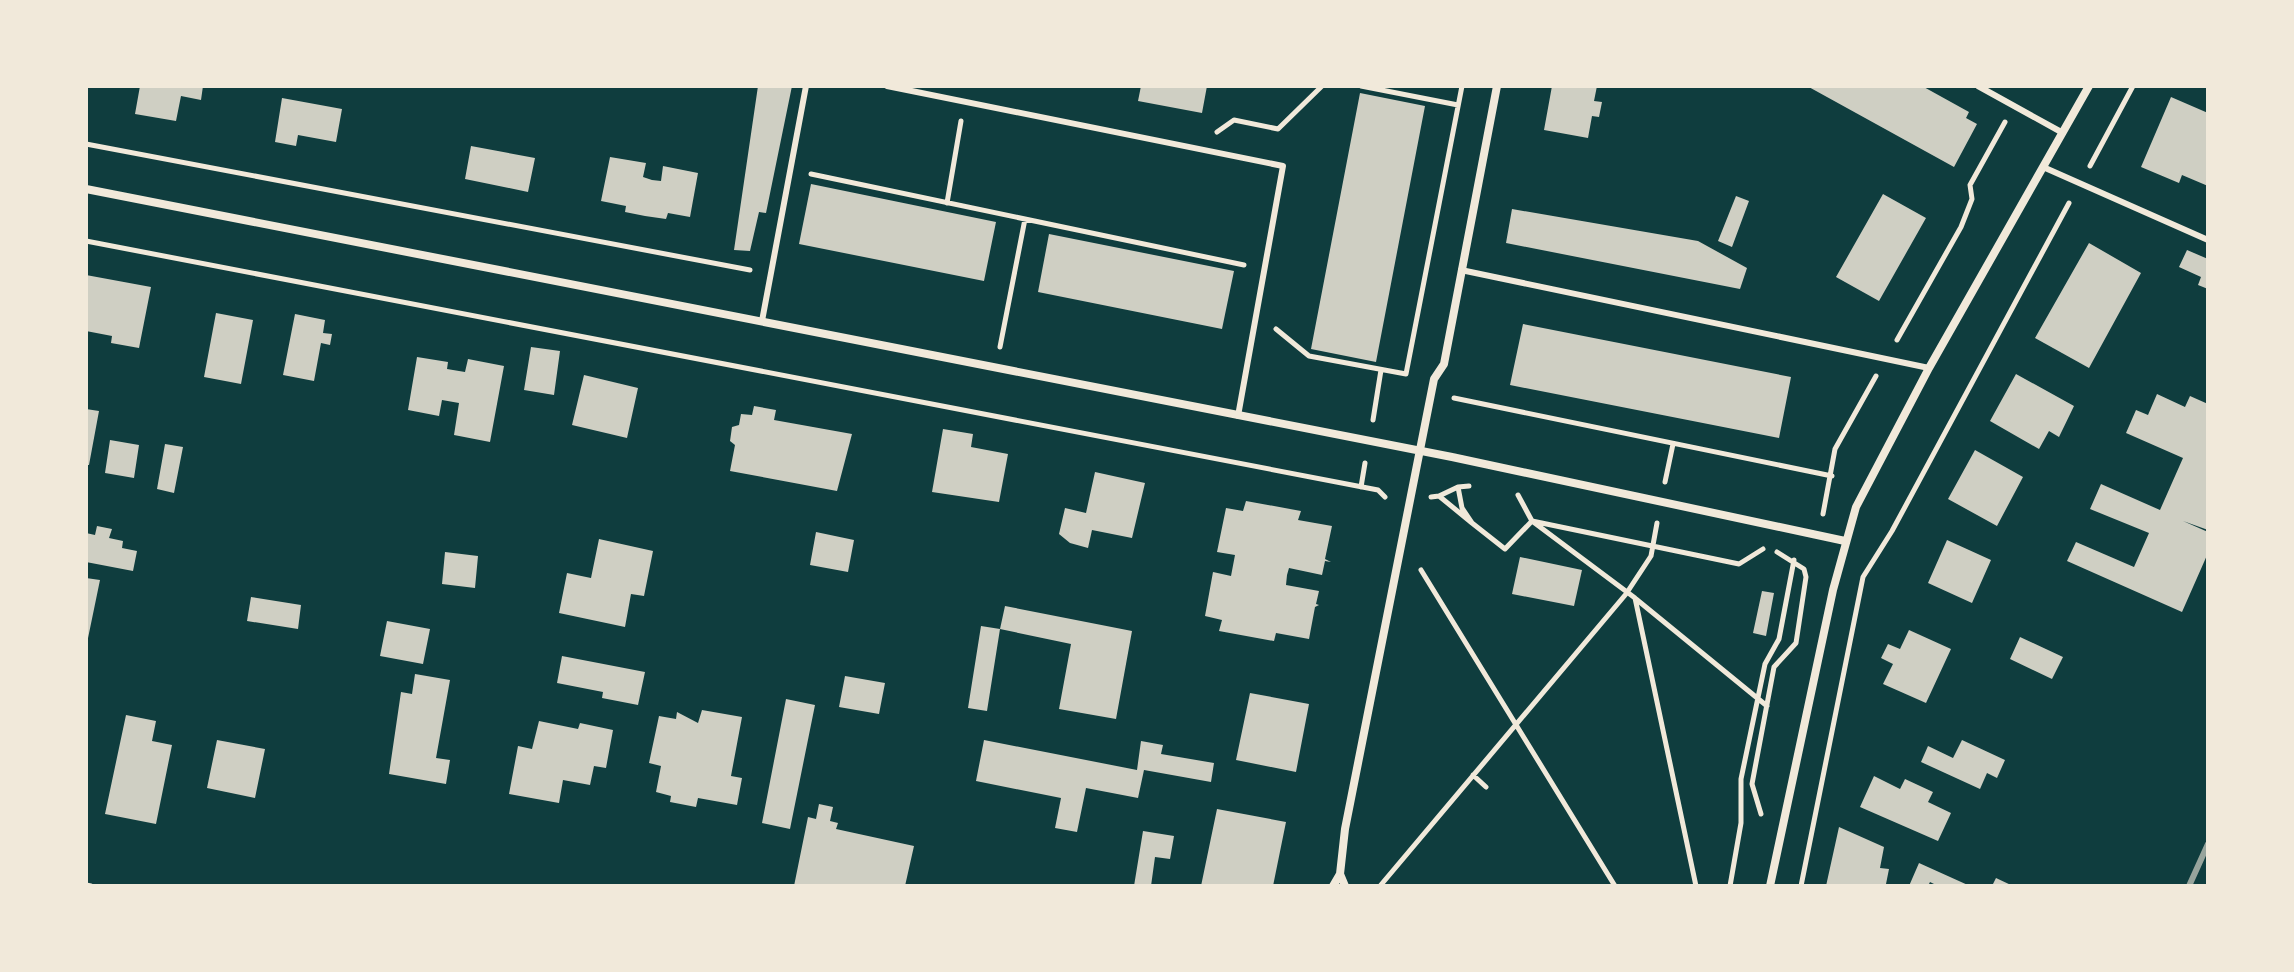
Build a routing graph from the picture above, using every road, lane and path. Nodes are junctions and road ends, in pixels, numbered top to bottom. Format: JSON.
{"nodes":[{"id":1,"x":806,"y":86,"type":"edge"},
{"id":2,"x":887,"y":86,"type":"edge"},
{"id":3,"x":1322,"y":86,"type":"edge"},
{"id":4,"x":1361,"y":86,"type":"edge"},
{"id":5,"x":1462,"y":86,"type":"edge"},
{"id":6,"x":1497,"y":86,"type":"edge"},
{"id":7,"x":1978,"y":86,"type":"edge"},
{"id":8,"x":2089,"y":86,"type":"edge"},
{"id":9,"x":2133,"y":86,"type":"edge"},
{"id":10,"x":964,"y":102,"type":"junction"},
{"id":11,"x":1458,"y":105,"type":"junction"},
{"id":12,"x":2014,"y":106,"type":"junction"},
{"id":13,"x":2063,"y":133,"type":"junction"},
{"id":14,"x":1215,"y":134,"type":"dead end"},
{"id":15,"x":86,"y":144,"type":"edge"},
{"id":16,"x":2043,"y":167,"type":"junction"},
{"id":17,"x":791,"y":170,"type":"junction"},
{"id":18,"x":2080,"y":184,"type":"junction"},
{"id":19,"x":86,"y":189,"type":"edge"},
{"id":20,"x":947,"y":203,"type":"junction"},
{"id":21,"x":1025,"y":219,"type":"junction"},
{"id":22,"x":2208,"y":240,"type":"edge"},
{"id":23,"x":86,"y":241,"type":"edge"},
{"id":24,"x":1265,"y":269,"type":"junction"},
{"id":25,"x":1461,"y":270,"type":"junction"},
{"id":26,"x":771,"y":274,"type":"junction"},
{"id":27,"x":1257,"y":313,"type":"junction"},
{"id":28,"x":762,"y":321,"type":"junction"},
{"id":29,"x":1886,"y":359,"type":"junction"},
{"id":30,"x":996,"y":368,"type":"junction"},
{"id":31,"x":1929,"y":368,"type":"junction"},
{"id":32,"x":1381,"y":370,"type":"junction"},
{"id":33,"x":1455,"y":384,"type":"dead end"},
{"id":34,"x":1238,"y":416,"type":"junction"},
{"id":35,"x":1373,"y":423,"type":"dead end"},
{"id":36,"x":1673,"y":444,"type":"junction"},
{"id":37,"x":1420,"y":450,"type":"junction"},
{"id":38,"x":1366,"y":458,"type":"dead end"},
{"id":39,"x":1832,"y":476,"type":"junction"},
{"id":40,"x":1361,"y":487,"type":"junction"},
{"id":41,"x":1458,"y":487,"type":"junction"},
{"id":42,"x":1480,"y":488,"type":"dead end"},
{"id":43,"x":1506,"y":493,"type":"dead end"},
{"id":44,"x":1439,"y":496,"type":"junction"},
{"id":45,"x":1430,"y":498,"type":"dead end"},
{"id":46,"x":1661,"y":501,"type":"junction"},
{"id":47,"x":1386,"y":502,"type":"dead end"},
{"id":48,"x":1532,"y":521,"type":"junction"},
{"id":49,"x":1472,"y":523,"type":"junction"},
{"id":50,"x":1798,"y":531,"type":"junction"},
{"id":51,"x":1817,"y":535,"type":"junction"},
{"id":52,"x":1402,"y":540,"type":"junction"},
{"id":53,"x":1845,"y":541,"type":"junction"},
{"id":54,"x":1653,"y":547,"type":"junction"},
{"id":55,"x":1794,"y":561,"type":"junction"},
{"id":56,"x":1626,"y":594,"type":"junction"},
{"id":57,"x":1635,"y":598,"type":"junction"},
{"id":58,"x":1758,"y":699,"type":"junction"},
{"id":59,"x":1767,"y":706,"type":"junction"},
{"id":60,"x":1515,"y":725,"type":"junction"},
{"id":61,"x":1473,"y":775,"type":"junction"},
{"id":62,"x":1486,"y":787,"type":"dead end"},
{"id":63,"x":1757,"y":828,"type":"dead end"},
{"id":64,"x":1340,"y":874,"type":"junction"},
{"id":65,"x":1333,"y":886,"type":"edge"},
{"id":66,"x":1345,"y":886,"type":"edge"},
{"id":67,"x":1380,"y":886,"type":"edge"},
{"id":68,"x":1615,"y":886,"type":"edge"},
{"id":69,"x":1696,"y":886,"type":"edge"},
{"id":70,"x":1730,"y":886,"type":"edge"},
{"id":71,"x":1770,"y":886,"type":"edge"},
{"id":72,"x":1801,"y":886,"type":"edge"}],
"edges":[{"from":1,"to":17,"type":"lane"},
{"from":2,"to":10,"type":"lane"},
{"from":3,"to":14,"type":"path"},
{"from":4,"to":11,"type":"path"},
{"from":5,"to":11,"type":"path"},
{"from":6,"to":25,"type":"street"},
{"from":7,"to":12,"type":"lane"},
{"from":8,"to":13,"type":"street"},
{"from":9,"to":18,"type":"path"},
{"from":10,"to":20,"type":"path"},
{"from":10,"to":24,"type":"lane"},
{"from":11,"to":32,"type":"path"},
{"from":12,"to":13,"type":"lane"},
{"from":12,"to":29,"type":"path"},
{"from":13,"to":16,"type":"street"},
{"from":15,"to":26,"type":"path"},
{"from":16,"to":18,"type":"lane"},
{"from":16,"to":31,"type":"street"},
{"from":17,"to":20,"type":"path"},
{"from":17,"to":26,"type":"lane"},
{"from":18,"to":22,"type":"lane"},
{"from":18,"to":72,"type":"path"},
{"from":19,"to":28,"type":"street"},
{"from":20,"to":21,"type":"path"},
{"from":21,"to":24,"type":"path"},
{"from":21,"to":30,"type":"path"},
{"from":23,"to":40,"type":"path"},
{"from":24,"to":27,"type":"lane"},
{"from":25,"to":29,"type":"lane"},
{"from":25,"to":37,"type":"street"},
{"from":26,"to":28,"type":"lane"},
{"from":27,"to":32,"type":"path"},
{"from":27,"to":34,"type":"lane"},
{"from":28,"to":30,"type":"street"},
{"from":29,"to":31,"type":"lane"},
{"from":29,"to":39,"type":"path"},
{"from":30,"to":34,"type":"street"},
{"from":31,"to":53,"type":"street"},
{"from":32,"to":35,"type":"path"},
{"from":33,"to":36,"type":"path"},
{"from":34,"to":37,"type":"street"},
{"from":36,"to":39,"type":"path"},
{"from":36,"to":46,"type":"path"},
{"from":37,"to":46,"type":"street"},
{"from":37,"to":52,"type":"street"},
{"from":38,"to":40,"type":"path"},
{"from":39,"to":51,"type":"path"},
{"from":40,"to":47,"type":"path"},
{"from":41,"to":42,"type":"path"},
{"from":41,"to":44,"type":"path"},
{"from":41,"to":49,"type":"path"},
{"from":43,"to":48,"type":"path"},
{"from":44,"to":45,"type":"path"},
{"from":44,"to":49,"type":"path"},
{"from":46,"to":50,"type":"street"},
{"from":48,"to":49,"type":"path"},
{"from":48,"to":54,"type":"path"},
{"from":48,"to":56,"type":"path"},
{"from":50,"to":51,"type":"street"},
{"from":50,"to":55,"type":"path"},
{"from":51,"to":53,"type":"street"},
{"from":52,"to":60,"type":"path"},
{"from":52,"to":64,"type":"street"},
{"from":53,"to":71,"type":"street"},
{"from":54,"to":55,"type":"path"},
{"from":54,"to":56,"type":"path"},
{"from":55,"to":58,"type":"path"},
{"from":55,"to":59,"type":"path"},
{"from":56,"to":57,"type":"path"},
{"from":56,"to":60,"type":"path"},
{"from":57,"to":58,"type":"path"},
{"from":57,"to":69,"type":"path"},
{"from":58,"to":59,"type":"path"},
{"from":58,"to":70,"type":"path"},
{"from":59,"to":63,"type":"path"},
{"from":60,"to":61,"type":"path"},
{"from":60,"to":68,"type":"path"},
{"from":61,"to":62,"type":"path"},
{"from":61,"to":67,"type":"path"},
{"from":64,"to":65,"type":"street"},
{"from":64,"to":66,"type":"street"}]}
